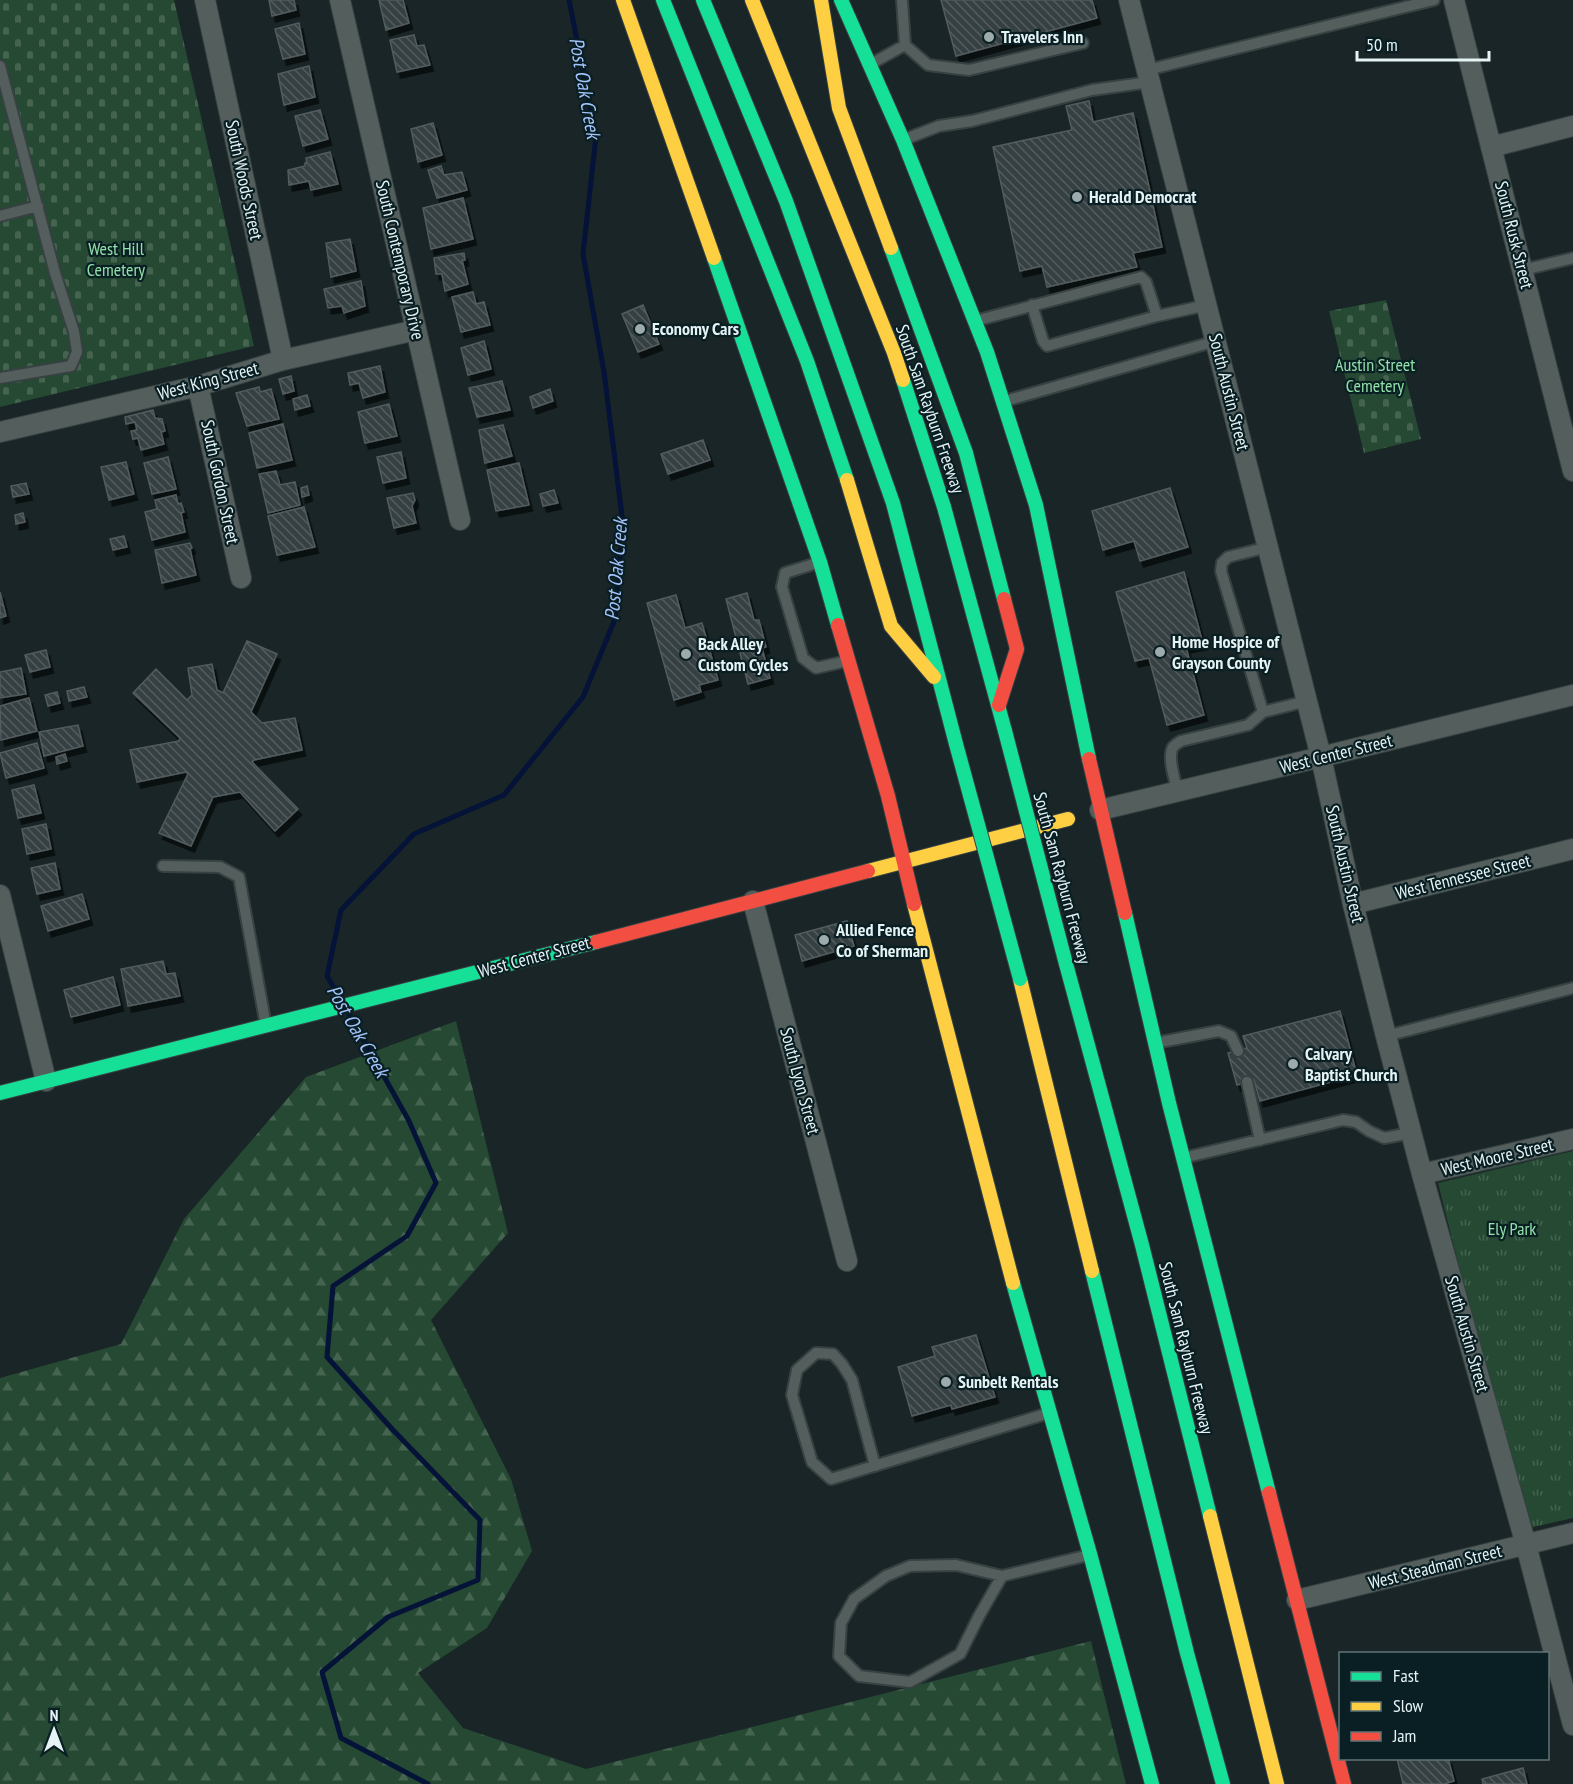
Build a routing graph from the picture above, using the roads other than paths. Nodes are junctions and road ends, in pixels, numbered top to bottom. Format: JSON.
{"nodes":[{"id":1,"x":205,"y":0,"type":"edge"},
{"id":2,"x":340,"y":0,"type":"edge"},
{"id":3,"x":623,"y":0,"type":"edge"},
{"id":4,"x":663,"y":0,"type":"edge"},
{"id":5,"x":703,"y":0,"type":"edge"},
{"id":6,"x":752,"y":0,"type":"edge"},
{"id":7,"x":821,"y":0,"type":"edge"},
{"id":8,"x":841,"y":0,"type":"edge"},
{"id":9,"x":902,"y":0,"type":"edge"},
{"id":10,"x":1129,"y":0,"type":"edge"},
{"id":11,"x":1434,"y":0,"type":"edge"},
{"id":12,"x":1454,"y":0,"type":"edge"},
{"id":13,"x":1083,"y":43,"type":"dead end"},
{"id":14,"x":905,"y":45,"type":"junction"},
{"id":15,"x":869,"y":65,"type":"junction"},
{"id":16,"x":0,"y":66,"type":"edge"},
{"id":17,"x":1149,"y":76,"type":"junction"},
{"id":18,"x":1,"y":78,"type":"edge"},
{"id":19,"x":1573,"y":126,"type":"edge"},
{"id":20,"x":903,"y":140,"type":"junction"},
{"id":21,"x":1491,"y":147,"type":"junction"},
{"id":22,"x":38,"y":206,"type":"junction"},
{"id":23,"x":0,"y":216,"type":"edge"},
{"id":24,"x":1573,"y":258,"type":"edge"},
{"id":25,"x":1522,"y":270,"type":"junction"},
{"id":26,"x":1032,"y":305,"type":"junction"},
{"id":27,"x":1207,"y":305,"type":"junction"},
{"id":28,"x":1157,"y":316,"type":"junction"},
{"id":29,"x":974,"y":321,"type":"junction"},
{"id":30,"x":416,"y":330,"type":"junction"},
{"id":31,"x":1216,"y":341,"type":"junction"},
{"id":32,"x":283,"y":360,"type":"junction"},
{"id":33,"x":0,"y":378,"type":"edge"},
{"id":34,"x":198,"y":386,"type":"junction"},
{"id":35,"x":1002,"y":402,"type":"junction"},
{"id":36,"x":0,"y":432,"type":"edge"},
{"id":37,"x":1573,"y":471,"type":"edge"},
{"id":38,"x":460,"y":520,"type":"dead end"},
{"id":39,"x":1268,"y":547,"type":"junction"},
{"id":40,"x":820,"y":562,"type":"junction"},
{"id":41,"x":241,"y":578,"type":"dead end"},
{"id":42,"x":848,"y":660,"type":"junction"},
{"id":43,"x":939,"y":683,"type":"junction"},
{"id":44,"x":1573,"y":694,"type":"edge"},
{"id":45,"x":1307,"y":701,"type":"junction"},
{"id":46,"x":999,"y":705,"type":"junction"},
{"id":47,"x":1263,"y":712,"type":"junction"},
{"id":48,"x":1321,"y":758,"type":"junction"},
{"id":49,"x":1178,"y":792,"type":"junction"},
{"id":50,"x":1099,"y":810,"type":"junction"},
{"id":51,"x":1068,"y":819,"type":"dead end"},
{"id":52,"x":1573,"y":849,"type":"edge"},
{"id":53,"x":903,"y":861,"type":"junction"},
{"id":54,"x":163,"y":866,"type":"dead end"},
{"id":55,"x":0,"y":894,"type":"edge"},
{"id":56,"x":753,"y":901,"type":"junction"},
{"id":57,"x":1353,"y":904,"type":"junction"},
{"id":58,"x":1573,"y":988,"type":"edge"},
{"id":59,"x":266,"y":1026,"type":"junction"},
{"id":60,"x":1386,"y":1036,"type":"junction"},
{"id":61,"x":1154,"y":1043,"type":"junction"},
{"id":62,"x":1238,"y":1051,"type":"dead end"},
{"id":63,"x":46,"y":1081,"type":"junction"},
{"id":64,"x":1247,"y":1082,"type":"dead end"},
{"id":65,"x":0,"y":1093,"type":"edge"},
{"id":66,"x":1411,"y":1132,"type":"junction"},
{"id":67,"x":1573,"y":1139,"type":"edge"},
{"id":68,"x":1260,"y":1140,"type":"junction"},
{"id":69,"x":1183,"y":1158,"type":"junction"},
{"id":70,"x":1422,"y":1174,"type":"junction"},
{"id":71,"x":848,"y":1261,"type":"dead end"},
{"id":72,"x":1049,"y":1413,"type":"junction"},
{"id":73,"x":875,"y":1466,"type":"junction"},
{"id":74,"x":1573,"y":1533,"type":"edge"},
{"id":75,"x":1527,"y":1545,"type":"junction"},
{"id":76,"x":1090,"y":1554,"type":"junction"},
{"id":77,"x":1002,"y":1576,"type":"junction"},
{"id":78,"x":1297,"y":1600,"type":"junction"},
{"id":79,"x":1187,"y":1653,"type":"junction"},
{"id":80,"x":1573,"y":1725,"type":"edge"},
{"id":81,"x":1152,"y":1784,"type":"edge"},
{"id":82,"x":1212,"y":1784,"type":"edge"},
{"id":83,"x":1223,"y":1784,"type":"edge"},
{"id":84,"x":1277,"y":1784,"type":"edge"},
{"id":85,"x":1344,"y":1784,"type":"edge"}],
"edges":[{"from":1,"to":32,"type":"street","name":"South Woods Street"},
{"from":2,"to":30,"type":"street","name":"South Contemporary Drive"},
{"from":3,"to":40,"type":"main road"},
{"from":4,"to":43,"type":"main road"},
{"from":5,"to":43,"type":"main road"},
{"from":6,"to":46,"type":"main road","name":"South Sam Rayburn Freeway"},
{"from":7,"to":46,"type":"main road"},
{"from":8,"to":15,"type":"main road"},
{"from":9,"to":14,"type":"lane"},
{"from":10,"to":17,"type":"street","name":"South Austin Street"},
{"from":11,"to":17,"type":"lane"},
{"from":12,"to":21,"type":"street","name":"South Rusk Street"},
{"from":13,"to":14,"type":"lane"},
{"from":14,"to":15,"type":"lane"},
{"from":15,"to":20,"type":"main road"},
{"from":16,"to":18,"type":"lane"},
{"from":17,"to":20,"type":"lane"},
{"from":17,"to":27,"type":"street","name":"South Austin Street"},
{"from":18,"to":22,"type":"lane"},
{"from":19,"to":21,"type":"street"},
{"from":20,"to":29,"type":"main road"},
{"from":21,"to":25,"type":"street","name":"South Rusk Street"},
{"from":22,"to":23,"type":"lane"},
{"from":22,"to":33,"type":"lane"},
{"from":24,"to":25,"type":"lane"},
{"from":25,"to":37,"type":"street","name":"South Rusk Street"},
{"from":26,"to":28,"type":"lane"},
{"from":26,"to":28,"type":"lane"},
{"from":26,"to":29,"type":"lane"},
{"from":27,"to":28,"type":"lane"},
{"from":27,"to":31,"type":"street","name":"South Austin Street"},
{"from":29,"to":35,"type":"main road"},
{"from":30,"to":32,"type":"street","name":"West King Street"},
{"from":30,"to":38,"type":"street","name":"South Contemporary Drive"},
{"from":31,"to":35,"type":"lane"},
{"from":31,"to":39,"type":"street","name":"South Austin Street"},
{"from":32,"to":34,"type":"street","name":"West King Street"},
{"from":34,"to":36,"type":"street","name":"West King Street"},
{"from":34,"to":41,"type":"street","name":"South Gordon Street"},
{"from":35,"to":50,"type":"main road"},
{"from":39,"to":45,"type":"street","name":"South Austin Street"},
{"from":39,"to":47,"type":"lane"},
{"from":40,"to":42,"type":"main road"},
{"from":40,"to":42,"type":"lane"},
{"from":42,"to":53,"type":"main road"},
{"from":43,"to":79,"type":"main road","bridge":true},
{"from":44,"to":48,"type":"street","name":"West Center Street"},
{"from":45,"to":47,"type":"lane"},
{"from":45,"to":48,"type":"street","name":"South Austin Street"},
{"from":46,"to":84,"type":"main road","name":"South Sam Rayburn Freeway","bridge":true},
{"from":47,"to":49,"type":"lane"},
{"from":48,"to":49,"type":"street","name":"West Center Street"},
{"from":48,"to":57,"type":"street","name":"South Austin Street"},
{"from":49,"to":50,"type":"street","name":"West Center Street"},
{"from":50,"to":61,"type":"main road"},
{"from":51,"to":53,"type":"main road","name":"West Center Street"},
{"from":52,"to":57,"type":"street","name":"West Tennessee Street"},
{"from":53,"to":56,"type":"main road","name":"West Center Street"},
{"from":53,"to":72,"type":"main road"},
{"from":54,"to":59,"type":"lane"},
{"from":55,"to":63,"type":"street"},
{"from":56,"to":59,"type":"main road","name":"West Center Street"},
{"from":56,"to":71,"type":"street","name":"South Lyon Street"},
{"from":57,"to":60,"type":"street","name":"South Austin Street"},
{"from":58,"to":60,"type":"lane"},
{"from":59,"to":63,"type":"main road","name":"West Center Street"},
{"from":60,"to":66,"type":"street","name":"South Austin Street"},
{"from":61,"to":62,"type":"lane"},
{"from":61,"to":69,"type":"main road"},
{"from":63,"to":65,"type":"main road","name":"West Center Street"},
{"from":64,"to":68,"type":"lane"},
{"from":66,"to":68,"type":"lane"},
{"from":66,"to":70,"type":"street","name":"South Austin Street"},
{"from":67,"to":70,"type":"street","name":"West Moore Street"},
{"from":68,"to":69,"type":"lane"},
{"from":69,"to":78,"type":"main road"},
{"from":70,"to":75,"type":"street","name":"South Austin Street"},
{"from":72,"to":73,"type":"lane"},
{"from":72,"to":76,"type":"main road"},
{"from":73,"to":73,"type":"lane"},
{"from":74,"to":75,"type":"street","name":"West Steadman Street"},
{"from":75,"to":78,"type":"street","name":"West Steadman Street"},
{"from":75,"to":80,"type":"street","name":"South Austin Street"},
{"from":76,"to":77,"type":"lane"},
{"from":76,"to":81,"type":"main road"},
{"from":77,"to":77,"type":"lane"},
{"from":78,"to":85,"type":"main road"},
{"from":79,"to":82,"type":"main road"},
{"from":79,"to":83,"type":"main road"}]}
